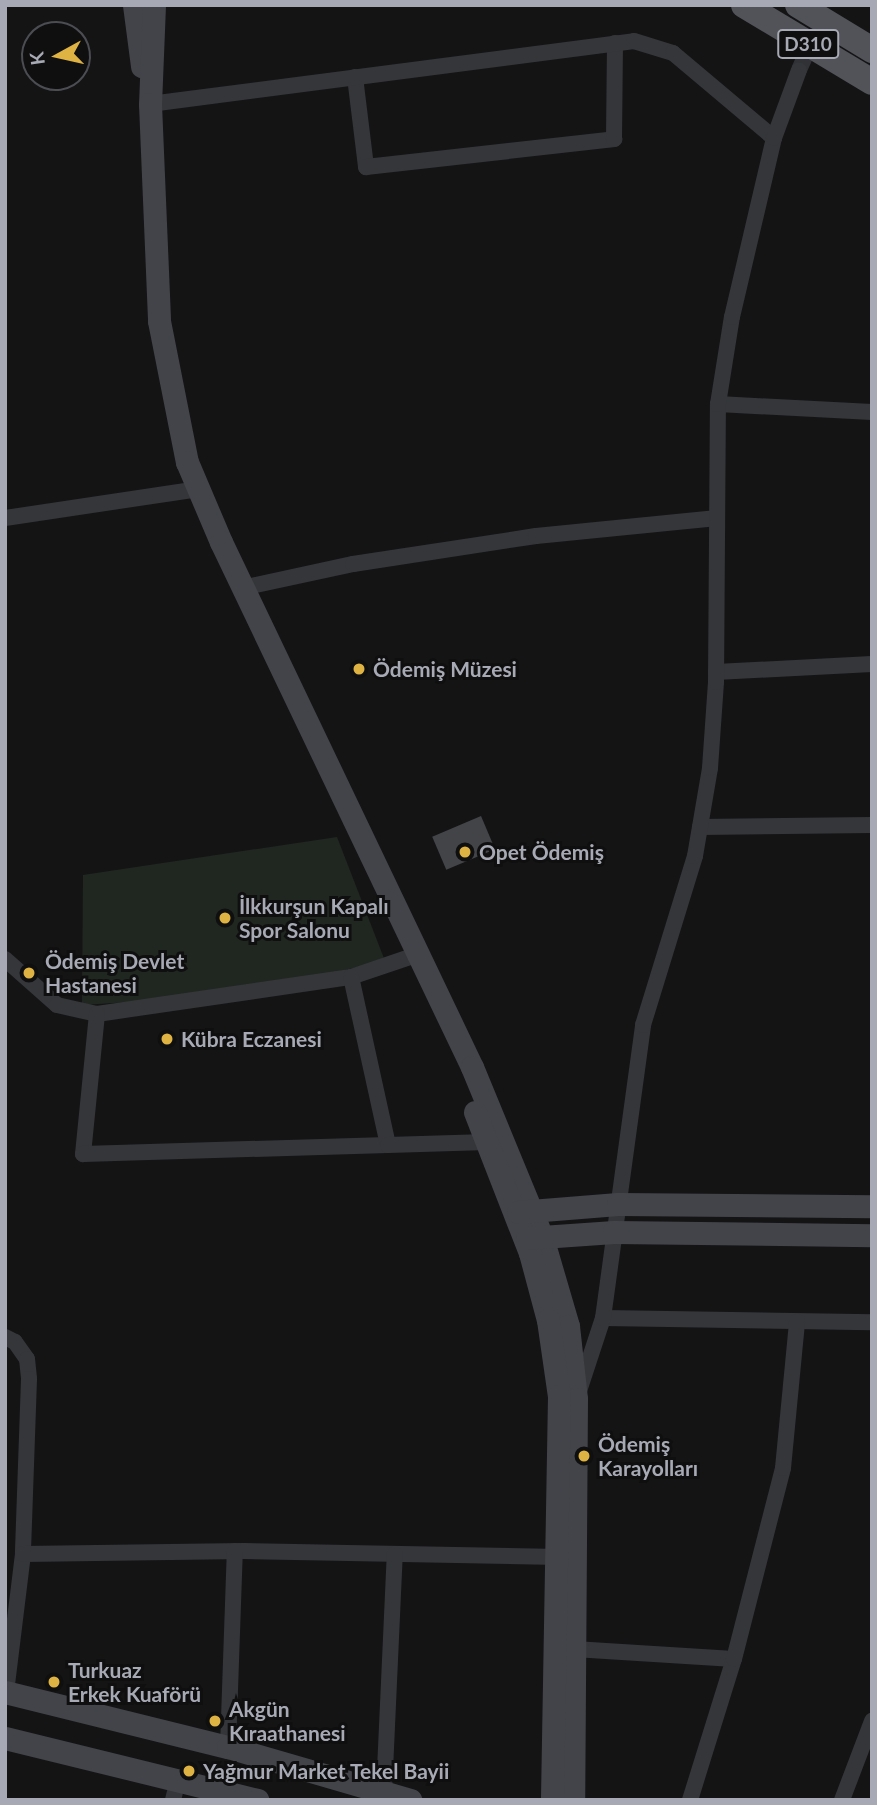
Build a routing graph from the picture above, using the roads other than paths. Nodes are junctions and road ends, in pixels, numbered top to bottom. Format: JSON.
{"nodes":[{"id":1,"x":134,"y":5,"type":"edge"},
{"id":2,"x":154,"y":5,"type":"edge"},
{"id":3,"x":744,"y":5,"type":"edge"},
{"id":4,"x":798,"y":5,"type":"edge"},
{"id":5,"x":615,"y":43,"type":"junction"},
{"id":6,"x":872,"y":50,"type":"edge"},
{"id":7,"x":799,"y":70,"type":"tunnel mouth"},
{"id":8,"x":355,"y":77,"type":"junction"},
{"id":9,"x":872,"y":82,"type":"edge"},
{"id":10,"x":149,"y":104,"type":"junction"},
{"id":11,"x":774,"y":138,"type":"junction"},
{"id":12,"x":718,"y":404,"type":"junction"},
{"id":13,"x":872,"y":412,"type":"edge"},
{"id":14,"x":199,"y":489,"type":"junction"},
{"id":15,"x":5,"y":518,"type":"edge"},
{"id":16,"x":717,"y":519,"type":"junction"},
{"id":17,"x":242,"y":588,"type":"junction"},
{"id":18,"x":872,"y":664,"type":"edge"},
{"id":19,"x":716,"y":672,"type":"junction"},
{"id":20,"x":872,"y":825,"type":"edge"},
{"id":21,"x":700,"y":827,"type":"junction"},
{"id":22,"x":419,"y":954,"type":"junction"},
{"id":23,"x":5,"y":959,"type":"edge"},
{"id":24,"x":351,"y":977,"type":"junction"},
{"id":25,"x":97,"y":1014,"type":"junction"},
{"id":26,"x":458,"y":1045,"type":"junction"},
{"id":27,"x":486,"y":1142,"type":"junction"},
{"id":28,"x":388,"y":1145,"type":"junction"},
{"id":29,"x":618,"y":1204,"type":"junction"},
{"id":30,"x":872,"y":1206,"type":"edge"},
{"id":31,"x":523,"y":1212,"type":"junction"},
{"id":32,"x":614,"y":1232,"type":"junction"},
{"id":33,"x":872,"y":1235,"type":"edge"},
{"id":34,"x":533,"y":1237,"type":"junction"},
{"id":35,"x":603,"y":1318,"type":"junction"},
{"id":36,"x":797,"y":1322,"type":"junction"},
{"id":37,"x":872,"y":1322,"type":"edge"},
{"id":38,"x":5,"y":1337,"type":"edge"},
{"id":39,"x":576,"y":1399,"type":"junction"},
{"id":40,"x":235,"y":1551,"type":"junction"},
{"id":41,"x":395,"y":1554,"type":"junction"},
{"id":42,"x":23,"y":1555,"type":"junction"},
{"id":43,"x":559,"y":1557,"type":"junction"},
{"id":44,"x":574,"y":1649,"type":"junction"},
{"id":45,"x":734,"y":1659,"type":"junction"},
{"id":46,"x":6,"y":1692,"type":"edge"},
{"id":47,"x":872,"y":1721,"type":"edge"},
{"id":48,"x":5,"y":1738,"type":"edge"},
{"id":49,"x":228,"y":1747,"type":"junction"},
{"id":50,"x":175,"y":1790,"type":"edge"},
{"id":51,"x":383,"y":1792,"type":"junction"},
{"id":52,"x":257,"y":1800,"type":"edge"},
{"id":53,"x":410,"y":1800,"type":"edge"},
{"id":54,"x":552,"y":1800,"type":"edge"},
{"id":55,"x":573,"y":1800,"type":"edge"},
{"id":56,"x":690,"y":1800,"type":"edge"},
{"id":57,"x":842,"y":1800,"type":"edge"}],
"edges":[{"from":1,"to":10,"type":"main road"},
{"from":2,"to":10,"type":"main road"},
{"from":3,"to":9,"type":"main road","number":"D310"},
{"from":4,"to":6,"type":"main road","number":"D310"},
{"from":5,"to":8,"type":"street"},
{"from":5,"to":8,"type":"street"},
{"from":5,"to":11,"type":"street"},
{"from":7,"to":11,"type":"street"},
{"from":8,"to":10,"type":"street"},
{"from":10,"to":14,"type":"main road"},
{"from":11,"to":12,"type":"street"},
{"from":12,"to":13,"type":"street"},
{"from":12,"to":16,"type":"street"},
{"from":14,"to":15,"type":"street"},
{"from":14,"to":17,"type":"main road"},
{"from":16,"to":17,"type":"street"},
{"from":16,"to":19,"type":"street"},
{"from":17,"to":22,"type":"main road"},
{"from":18,"to":19,"type":"street"},
{"from":19,"to":21,"type":"street"},
{"from":20,"to":21,"type":"street"},
{"from":21,"to":29,"type":"street"},
{"from":22,"to":24,"type":"street"},
{"from":22,"to":26,"type":"main road"},
{"from":23,"to":25,"type":"street"},
{"from":24,"to":25,"type":"street"},
{"from":24,"to":28,"type":"street"},
{"from":25,"to":28,"type":"street"},
{"from":26,"to":27,"type":"main road"},
{"from":26,"to":31,"type":"main road"},
{"from":27,"to":28,"type":"street"},
{"from":27,"to":31,"type":"main road"},
{"from":29,"to":30,"type":"main road"},
{"from":29,"to":31,"type":"main road"},
{"from":29,"to":32,"type":"street"},
{"from":31,"to":34,"type":"main road"},
{"from":32,"to":33,"type":"main road"},
{"from":32,"to":34,"type":"main road"},
{"from":32,"to":35,"type":"street"},
{"from":34,"to":39,"type":"main road"},
{"from":34,"to":43,"type":"main road"},
{"from":35,"to":36,"type":"street"},
{"from":35,"to":39,"type":"street"},
{"from":36,"to":37,"type":"street"},
{"from":36,"to":45,"type":"street"},
{"from":38,"to":42,"type":"street"},
{"from":39,"to":44,"type":"main road"},
{"from":40,"to":41,"type":"street"},
{"from":40,"to":42,"type":"street"},
{"from":40,"to":49,"type":"street"},
{"from":41,"to":43,"type":"street"},
{"from":41,"to":51,"type":"street"},
{"from":42,"to":46,"type":"street"},
{"from":43,"to":54,"type":"main road"},
{"from":44,"to":45,"type":"street"},
{"from":44,"to":55,"type":"main road"},
{"from":45,"to":56,"type":"street"},
{"from":46,"to":49,"type":"main road"},
{"from":47,"to":57,"type":"street"},
{"from":48,"to":50,"type":"main road"},
{"from":49,"to":51,"type":"main road"},
{"from":50,"to":52,"type":"main road"},
{"from":51,"to":53,"type":"main road"}]}
